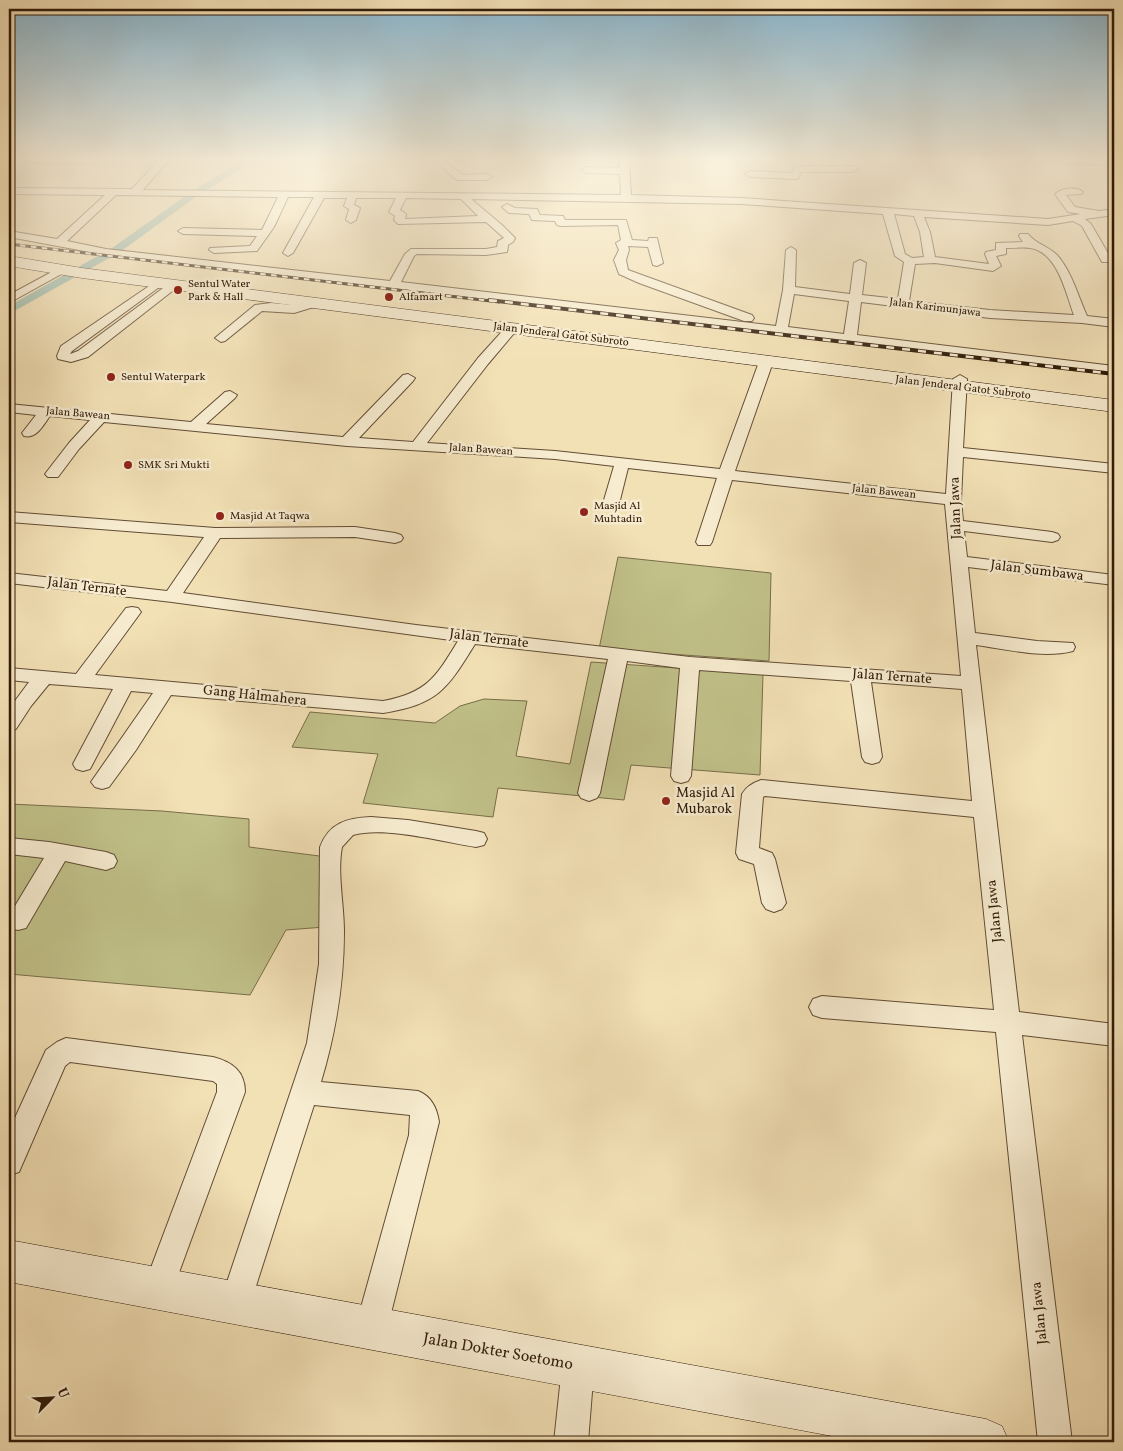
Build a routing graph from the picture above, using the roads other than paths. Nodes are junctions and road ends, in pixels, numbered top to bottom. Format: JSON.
{"nodes":[{"id":1,"x":78,"y":226,"type":"edge"},
{"id":2,"x":269,"y":226,"type":"edge"},
{"id":3,"x":304,"y":226,"type":"edge"},
{"id":4,"x":495,"y":226,"type":"edge"},
{"id":5,"x":623,"y":226,"type":"edge"},
{"id":6,"x":892,"y":226,"type":"edge"},
{"id":7,"x":923,"y":226,"type":"edge"},
{"id":8,"x":1019,"y":226,"type":"edge"},
{"id":9,"x":1083,"y":226,"type":"edge"},
{"id":10,"x":183,"y":231,"type":"dead end"},
{"id":11,"x":265,"y":233,"type":"junction"},
{"id":12,"x":9,"y":234,"type":"edge"},
{"id":13,"x":59,"y":243,"type":"junction"},
{"id":14,"x":627,"y":243,"type":"junction"},
{"id":15,"x":1032,"y":245,"type":"junction"},
{"id":16,"x":214,"y":250,"type":"dead end"},
{"id":17,"x":791,"y":250,"type":"dead end"},
{"id":18,"x":9,"y":253,"type":"edge"},
{"id":19,"x":288,"y":254,"type":"dead end"},
{"id":20,"x":930,"y":260,"type":"junction"},
{"id":21,"x":1106,"y":260,"type":"dead end"},
{"id":22,"x":9,"y":261,"type":"edge"},
{"id":23,"x":910,"y":261,"type":"junction"},
{"id":24,"x":657,"y":263,"type":"dead end"},
{"id":25,"x":860,"y":263,"type":"dead end"},
{"id":26,"x":76,"y":269,"type":"junction"},
{"id":27,"x":166,"y":284,"type":"junction"},
{"id":28,"x":394,"y":284,"type":"junction"},
{"id":29,"x":789,"y":290,"type":"junction"},
{"id":30,"x":857,"y":298,"type":"junction"},
{"id":31,"x":9,"y":300,"type":"edge"},
{"id":32,"x":277,"y":303,"type":"junction"},
{"id":33,"x":903,"y":304,"type":"junction"},
{"id":34,"x":1082,"y":319,"type":"junction"},
{"id":35,"x":479,"y":321,"type":"junction"},
{"id":36,"x":1114,"y":323,"type":"edge"},
{"id":37,"x":781,"y":327,"type":"junction"},
{"id":38,"x":511,"y":329,"type":"junction"},
{"id":39,"x":221,"y":338,"type":"dead end"},
{"id":40,"x":850,"y":339,"type":"junction"},
{"id":41,"x":766,"y":362,"type":"junction"},
{"id":42,"x":1114,"y":370,"type":"edge"},
{"id":43,"x":408,"y":378,"type":"dead end"},
{"id":44,"x":959,"y":383,"type":"junction"},
{"id":45,"x":230,"y":396,"type":"dead end"},
{"id":46,"x":1114,"y":397,"type":"edge"},
{"id":47,"x":1114,"y":406,"type":"edge"},
{"id":48,"x":9,"y":408,"type":"edge"},
{"id":49,"x":47,"y":411,"type":"junction"},
{"id":50,"x":102,"y":416,"type":"junction"},
{"id":51,"x":195,"y":426,"type":"junction"},
{"id":52,"x":29,"y":432,"type":"dead end"},
{"id":53,"x":347,"y":442,"type":"junction"},
{"id":54,"x":418,"y":446,"type":"junction"},
{"id":55,"x":956,"y":452,"type":"junction"},
{"id":56,"x":622,"y":464,"type":"junction"},
{"id":57,"x":1114,"y":468,"type":"edge"},
{"id":58,"x":54,"y":474,"type":"dead end"},
{"id":59,"x":726,"y":476,"type":"junction"},
{"id":60,"x":612,"y":500,"type":"dead end"},
{"id":61,"x":953,"y":500,"type":"junction"},
{"id":62,"x":9,"y":517,"type":"edge"},
{"id":63,"x":955,"y":525,"type":"junction"},
{"id":64,"x":214,"y":533,"type":"junction"},
{"id":65,"x":1052,"y":537,"type":"dead end"},
{"id":66,"x":395,"y":538,"type":"dead end"},
{"id":67,"x":704,"y":542,"type":"dead end"},
{"id":68,"x":960,"y":561,"type":"junction"},
{"id":69,"x":9,"y":578,"type":"edge"},
{"id":70,"x":1114,"y":580,"type":"edge"},
{"id":71,"x":172,"y":597,"type":"junction"},
{"id":72,"x":132,"y":612,"type":"dead end"},
{"id":73,"x":470,"y":637,"type":"junction"},
{"id":74,"x":967,"y":638,"type":"junction"},
{"id":75,"x":1066,"y":647,"type":"dead end"},
{"id":76,"x":619,"y":654,"type":"junction"},
{"id":77,"x":690,"y":663,"type":"junction"},
{"id":78,"x":9,"y":674,"type":"edge"},
{"id":79,"x":860,"y":675,"type":"junction"},
{"id":80,"x":44,"y":676,"type":"junction"},
{"id":81,"x":82,"y":679,"type":"junction"},
{"id":82,"x":971,"y":683,"type":"junction"},
{"id":83,"x":125,"y":684,"type":"junction"},
{"id":84,"x":166,"y":687,"type":"junction"},
{"id":85,"x":9,"y":724,"type":"edge"},
{"id":86,"x":872,"y":757,"type":"dead end"},
{"id":87,"x":83,"y":764,"type":"dead end"},
{"id":88,"x":681,"y":776,"type":"dead end"},
{"id":89,"x":102,"y":782,"type":"dead end"},
{"id":90,"x":590,"y":794,"type":"dead end"},
{"id":91,"x":984,"y":810,"type":"junction"},
{"id":92,"x":476,"y":839,"type":"dead end"},
{"id":93,"x":9,"y":846,"type":"edge"},
{"id":94,"x":60,"y":852,"type":"junction"},
{"id":95,"x":106,"y":861,"type":"dead end"},
{"id":96,"x":774,"y":903,"type":"dead end"},
{"id":97,"x":18,"y":921,"type":"dead end"},
{"id":98,"x":822,"y":1007,"type":"dead end"},
{"id":99,"x":1008,"y":1022,"type":"junction"},
{"id":100,"x":1114,"y":1035,"type":"edge"},
{"id":101,"x":304,"y":1092,"type":"junction"},
{"id":102,"x":9,"y":1162,"type":"edge"},
{"id":103,"x":9,"y":1262,"type":"edge"},
{"id":104,"x":158,"y":1289,"type":"junction"},
{"id":105,"x":236,"y":1303,"type":"junction"},
{"id":106,"x":371,"y":1329,"type":"junction"},
{"id":107,"x":578,"y":1367,"type":"junction"},
{"id":108,"x":882,"y":1433,"type":"edge"},
{"id":109,"x":571,"y":1442,"type":"edge"},
{"id":110,"x":986,"y":1442,"type":"edge"},
{"id":111,"x":1055,"y":1442,"type":"edge"}],
"edges":[{"from":1,"to":13,"type":"street"},
{"from":2,"to":11,"type":"street"},
{"from":3,"to":19,"type":"street"},
{"from":4,"to":28,"type":"street"},
{"from":5,"to":14,"type":"street"},
{"from":6,"to":23,"type":"street"},
{"from":7,"to":20,"type":"street"},
{"from":8,"to":15,"type":"street"},
{"from":9,"to":21,"type":"street"},
{"from":10,"to":11,"type":"street"},
{"from":11,"to":16,"type":"street"},
{"from":12,"to":13,"type":"street"},
{"from":13,"to":28,"type":"street"},
{"from":14,"to":24,"type":"street"},
{"from":14,"to":37,"type":"street"},
{"from":15,"to":20,"type":"street"},
{"from":15,"to":34,"type":"street"},
{"from":17,"to":29,"type":"street"},
{"from":18,"to":26,"type":"main road","name":"Jalan Jenderal Gatot Subroto"},
{"from":20,"to":23,"type":"street"},
{"from":22,"to":26,"type":"main road","name":"Jalan Jenderal Gatot Subroto"},
{"from":23,"to":33,"type":"street"},
{"from":25,"to":30,"type":"street"},
{"from":26,"to":27,"type":"main road","name":"Jalan Jenderal Gatot Subroto"},
{"from":26,"to":31,"type":"street"},
{"from":26,"to":35,"type":"main road","name":"Jalan Jenderal Gatot Subroto"},
{"from":27,"to":27,"type":"street"},
{"from":27,"to":32,"type":"main road","name":"Jalan Jenderal Gatot Subroto"},
{"from":28,"to":37,"type":"street"},
{"from":29,"to":30,"type":"street","name":"Jalan Karimunjawa"},
{"from":29,"to":37,"type":"street"},
{"from":30,"to":33,"type":"street","name":"Jalan Karimunjawa"},
{"from":30,"to":40,"type":"street"},
{"from":32,"to":35,"type":"main road","name":"Jalan Jenderal Gatot Subroto"},
{"from":32,"to":39,"type":"street"},
{"from":33,"to":34,"type":"street","name":"Jalan Karimunjawa"},
{"from":34,"to":36,"type":"street","name":"Jalan Karimunjawa"},
{"from":35,"to":38,"type":"main road","name":"Jalan Jenderal Gatot Subroto"},
{"from":35,"to":44,"type":"main road","name":"Jalan Jenderal Gatot Subroto"},
{"from":37,"to":40,"type":"street"},
{"from":38,"to":41,"type":"main road","name":"Jalan Jenderal Gatot Subroto"},
{"from":38,"to":54,"type":"street"},
{"from":40,"to":42,"type":"street"},
{"from":41,"to":44,"type":"main road","name":"Jalan Jenderal Gatot Subroto"},
{"from":41,"to":59,"type":"street"},
{"from":43,"to":53,"type":"street"},
{"from":44,"to":46,"type":"main road","name":"Jalan Jenderal Gatot Subroto"},
{"from":44,"to":47,"type":"main road","name":"Jalan Jenderal Gatot Subroto"},
{"from":44,"to":55,"type":"street","name":"Jalan Jawa"},
{"from":45,"to":51,"type":"street"},
{"from":48,"to":49,"type":"street","name":"Jalan Bawean"},
{"from":49,"to":50,"type":"street","name":"Jalan Bawean"},
{"from":49,"to":52,"type":"street"},
{"from":50,"to":51,"type":"street","name":"Jalan Bawean"},
{"from":50,"to":58,"type":"street"},
{"from":51,"to":53,"type":"street","name":"Jalan Bawean"},
{"from":53,"to":54,"type":"street","name":"Jalan Bawean"},
{"from":54,"to":56,"type":"street","name":"Jalan Bawean"},
{"from":55,"to":57,"type":"street"},
{"from":55,"to":61,"type":"street","name":"Jalan Jawa"},
{"from":56,"to":59,"type":"street","name":"Jalan Bawean"},
{"from":56,"to":60,"type":"street"},
{"from":59,"to":61,"type":"street","name":"Jalan Bawean"},
{"from":59,"to":67,"type":"street"},
{"from":61,"to":63,"type":"street","name":"Jalan Jawa"},
{"from":62,"to":64,"type":"street"},
{"from":63,"to":65,"type":"street"},
{"from":63,"to":68,"type":"street","name":"Jalan Jawa"},
{"from":64,"to":66,"type":"street"},
{"from":64,"to":71,"type":"street"},
{"from":68,"to":70,"type":"street","name":"Jalan Sumbawa"},
{"from":68,"to":74,"type":"street","name":"Jalan Jawa"},
{"from":69,"to":71,"type":"street","name":"Jalan Ternate"},
{"from":71,"to":73,"type":"street","name":"Jalan Ternate"},
{"from":72,"to":81,"type":"street"},
{"from":73,"to":76,"type":"street","name":"Jalan Ternate"},
{"from":73,"to":84,"type":"street","name":"Gang Halmahera"},
{"from":74,"to":75,"type":"street"},
{"from":74,"to":82,"type":"street","name":"Jalan Jawa"},
{"from":76,"to":77,"type":"street","name":"Jalan Ternate"},
{"from":76,"to":90,"type":"street"},
{"from":77,"to":79,"type":"street","name":"Jalan Ternate"},
{"from":77,"to":88,"type":"street"},
{"from":78,"to":80,"type":"street","name":"Gang Halmahera"},
{"from":79,"to":82,"type":"street","name":"Jalan Ternate"},
{"from":79,"to":86,"type":"street"},
{"from":80,"to":81,"type":"street","name":"Gang Halmahera"},
{"from":80,"to":85,"type":"street"},
{"from":81,"to":83,"type":"street","name":"Gang Halmahera"},
{"from":82,"to":91,"type":"street","name":"Jalan Jawa"},
{"from":83,"to":84,"type":"street","name":"Gang Halmahera"},
{"from":83,"to":87,"type":"street"},
{"from":84,"to":89,"type":"street"},
{"from":91,"to":96,"type":"street"},
{"from":91,"to":99,"type":"street","name":"Jalan Jawa"},
{"from":92,"to":101,"type":"street"},
{"from":93,"to":94,"type":"street"},
{"from":94,"to":95,"type":"street"},
{"from":94,"to":97,"type":"street"},
{"from":98,"to":99,"type":"street"},
{"from":99,"to":100,"type":"street"},
{"from":99,"to":111,"type":"street","name":"Jalan Jawa"},
{"from":101,"to":105,"type":"street"},
{"from":101,"to":106,"type":"street"},
{"from":102,"to":104,"type":"street"},
{"from":103,"to":104,"type":"main road","name":"Jalan Dokter Soetomo"},
{"from":104,"to":105,"type":"main road","name":"Jalan Dokter Soetomo"},
{"from":105,"to":106,"type":"main road","name":"Jalan Dokter Soetomo"},
{"from":106,"to":107,"type":"main road","name":"Jalan Dokter Soetomo"},
{"from":107,"to":108,"type":"main road","name":"Jalan Dokter Soetomo"},
{"from":107,"to":109,"type":"street"},
{"from":108,"to":110,"type":"main road","name":"Jalan Dokter Soetomo"}]}
